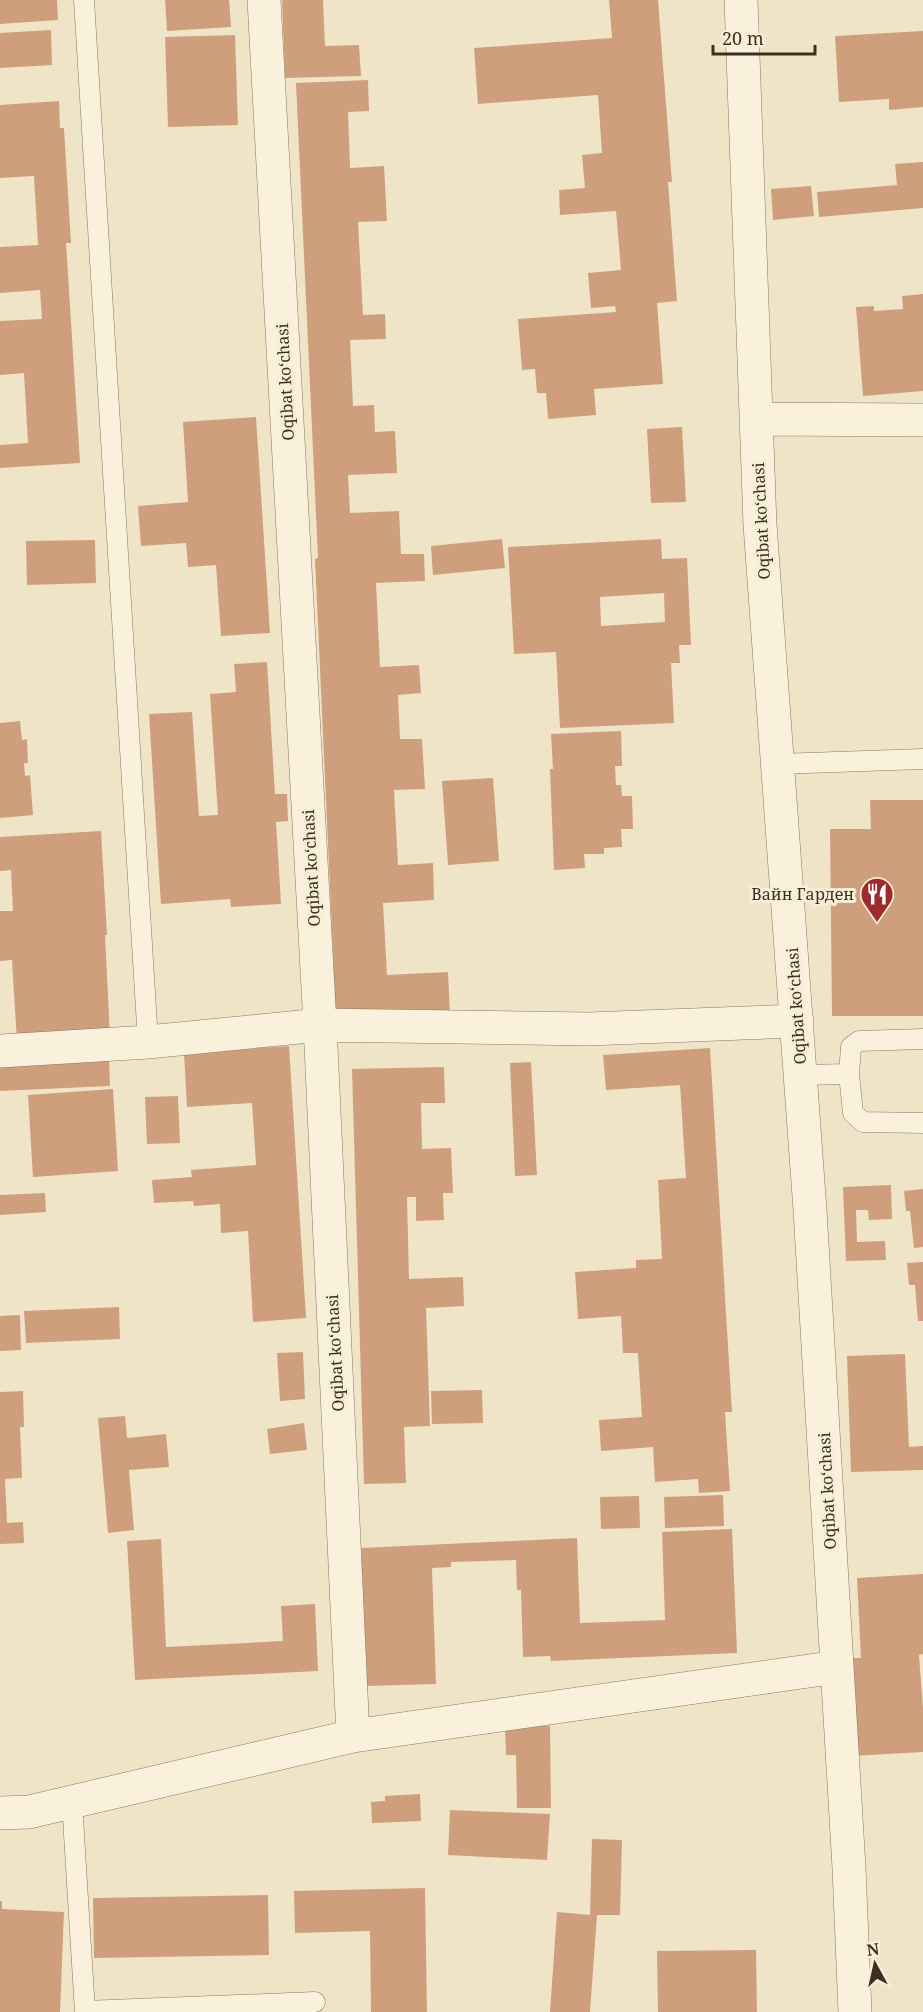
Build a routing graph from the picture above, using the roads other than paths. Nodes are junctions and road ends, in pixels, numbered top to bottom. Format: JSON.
{"nodes":[{"id":1,"x":84,"y":0,"type":"edge"},
{"id":2,"x":264,"y":0,"type":"edge"},
{"id":3,"x":741,"y":0,"type":"edge"},
{"id":4,"x":756,"y":419,"type":"junction"},
{"id":5,"x":923,"y":420,"type":"edge"},
{"id":6,"x":923,"y":759,"type":"edge"},
{"id":7,"x":778,"y":764,"type":"junction"},
{"id":8,"x":797,"y":1021,"type":"junction"},
{"id":9,"x":320,"y":1025,"type":"junction"},
{"id":10,"x":923,"y":1039,"type":"edge"},
{"id":11,"x":148,"y":1042,"type":"junction"},
{"id":12,"x":0,"y":1051,"type":"edge"},
{"id":13,"x":849,"y":1074,"type":"junction"},
{"id":14,"x":801,"y":1075,"type":"junction"},
{"id":15,"x":923,"y":1123,"type":"edge"},
{"id":16,"x":837,"y":1667,"type":"junction"},
{"id":17,"x":353,"y":1736,"type":"junction"},
{"id":18,"x":72,"y":1802,"type":"junction"},
{"id":19,"x":0,"y":1813,"type":"edge"},
{"id":20,"x":315,"y":2002,"type":"dead end"},
{"id":21,"x":85,"y":2012,"type":"edge"},
{"id":22,"x":855,"y":2012,"type":"edge"}],
"edges":[{"from":1,"to":11,"type":"lane"},
{"from":2,"to":9,"type":"street","name":"Oqibat koʻchasi"},
{"from":3,"to":4,"type":"street","name":"Oqibat koʻchasi"},
{"from":4,"to":5,"type":"street"},
{"from":4,"to":7,"type":"street","name":"Oqibat koʻchasi"},
{"from":6,"to":7,"type":"lane"},
{"from":7,"to":8,"type":"street","name":"Oqibat koʻchasi"},
{"from":8,"to":9,"type":"street"},
{"from":8,"to":14,"type":"street","name":"Oqibat koʻchasi"},
{"from":9,"to":11,"type":"street"},
{"from":9,"to":17,"type":"street","name":"Oqibat koʻchasi"},
{"from":10,"to":13,"type":"lane"},
{"from":11,"to":12,"type":"street"},
{"from":13,"to":14,"type":"lane"},
{"from":13,"to":15,"type":"lane"},
{"from":14,"to":16,"type":"street","name":"Oqibat koʻchasi"},
{"from":16,"to":17,"type":"street"},
{"from":16,"to":22,"type":"street","name":"Oqibat koʻchasi"},
{"from":17,"to":18,"type":"street"},
{"from":18,"to":19,"type":"street"},
{"from":18,"to":21,"type":"lane"},
{"from":20,"to":21,"type":"lane"}]}
